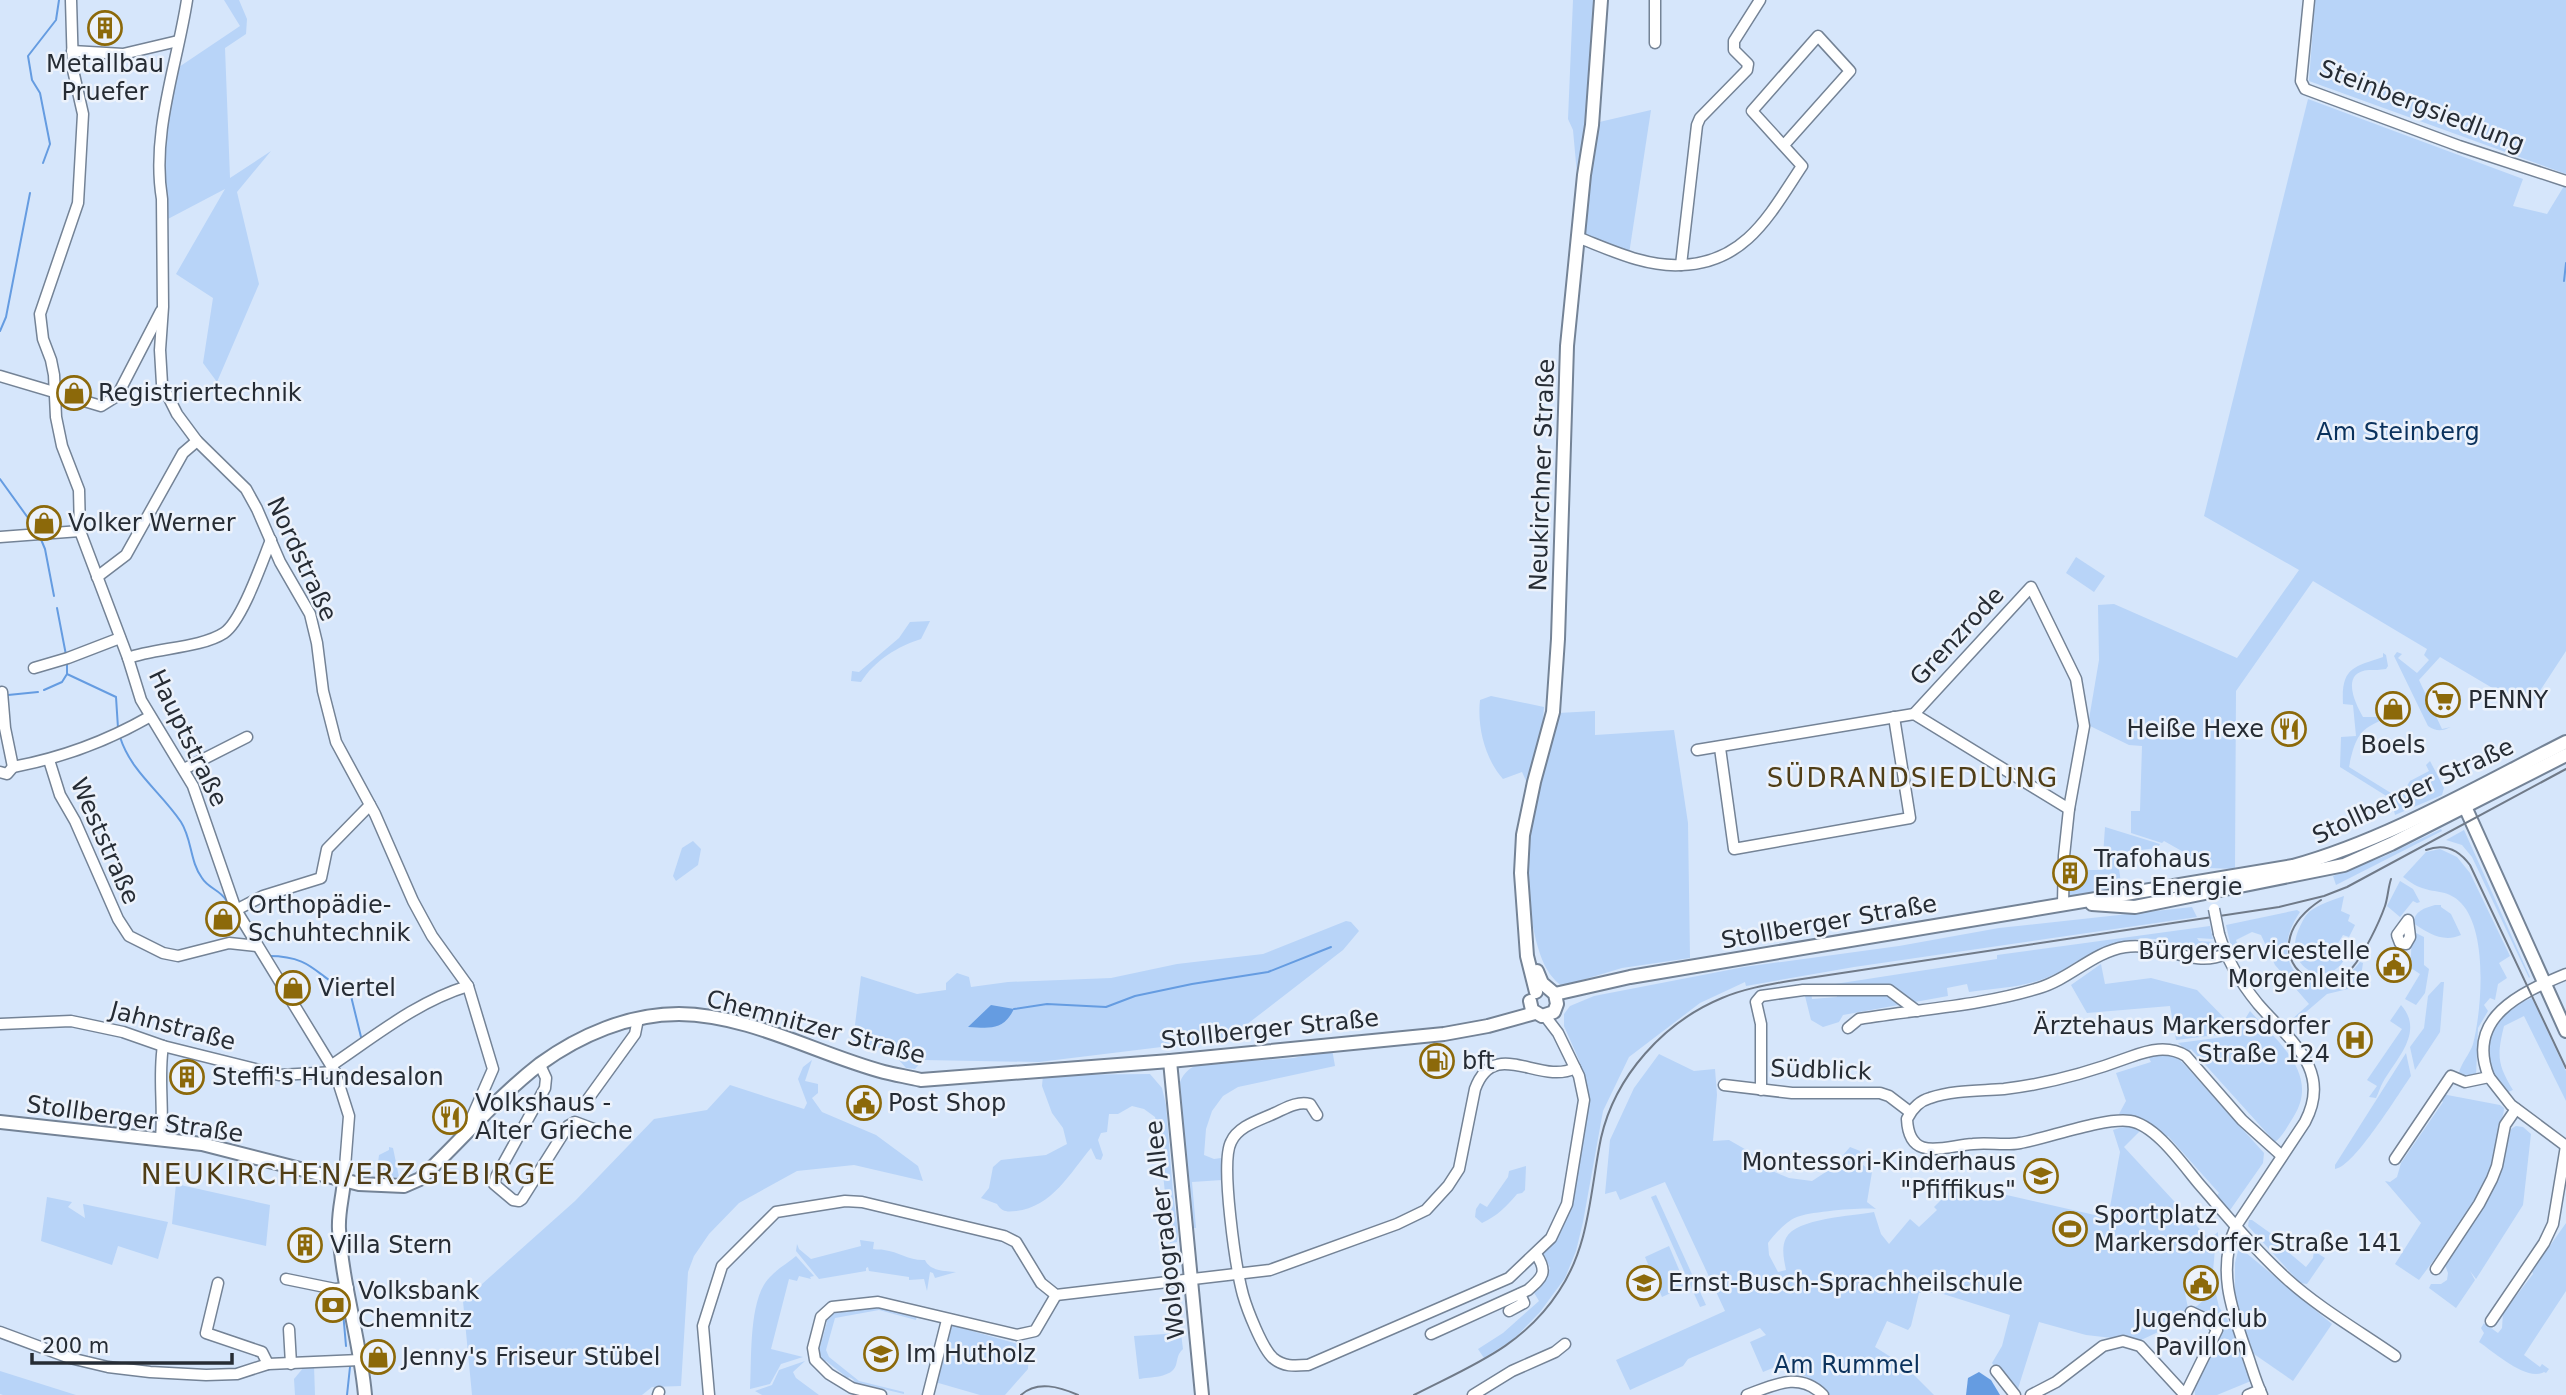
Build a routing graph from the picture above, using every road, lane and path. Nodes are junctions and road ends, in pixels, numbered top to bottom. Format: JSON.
{"nodes":[{"id":1,"x":71,"y":0,"type":"edge"},
{"id":2,"x":187,"y":0,"type":"edge"},
{"id":3,"x":1601,"y":0,"type":"edge"},
{"id":4,"x":1655,"y":0,"type":"edge"},
{"id":5,"x":1760,"y":0,"type":"edge"},
{"id":6,"x":2309,"y":0,"type":"edge"},
{"id":7,"x":178,"y":41,"type":"junction"},
{"id":8,"x":1655,"y":43,"type":"dead end"},
{"id":9,"x":72,"y":51,"type":"junction"},
{"id":10,"x":1784,"y":145,"type":"junction"},
{"id":11,"x":2566,"y":181,"type":"edge"},
{"id":12,"x":1577,"y":237,"type":"junction"},
{"id":13,"x":1681,"y":265,"type":"junction"},
{"id":14,"x":163,"y":307,"type":"junction"},
{"id":15,"x":0,"y":376,"type":"edge"},
{"id":16,"x":53,"y":391,"type":"junction"},
{"id":17,"x":197,"y":441,"type":"junction"},
{"id":18,"x":79,"y":531,"type":"junction"},
{"id":19,"x":0,"y":537,"type":"edge"},
{"id":20,"x":271,"y":540,"type":"junction"},
{"id":21,"x":97,"y":577,"type":"junction"},
{"id":22,"x":120,"y":638,"type":"junction"},
{"id":23,"x":128,"y":658,"type":"junction"},
{"id":24,"x":34,"y":668,"type":"dead end"},
{"id":25,"x":2,"y":696,"type":"edge"},
{"id":26,"x":1914,"y":714,"type":"junction"},
{"id":27,"x":149,"y":717,"type":"junction"},
{"id":28,"x":1894,"y":717,"type":"junction"},
{"id":29,"x":3,"y":729,"type":"edge"},
{"id":30,"x":247,"y":737,"type":"dead end"},
{"id":31,"x":2566,"y":743,"type":"edge"},
{"id":32,"x":1720,"y":748,"type":"junction"},
{"id":33,"x":1697,"y":750,"type":"dead end"},
{"id":34,"x":2566,"y":755,"type":"edge"},
{"id":35,"x":49,"y":760,"type":"junction"},
{"id":36,"x":13,"y":767,"type":"junction"},
{"id":37,"x":184,"y":769,"type":"junction"},
{"id":38,"x":0,"y":772,"type":"edge"},
{"id":39,"x":2462,"y":801,"type":"junction"},
{"id":40,"x":370,"y":805,"type":"junction"},
{"id":41,"x":2069,"y":809,"type":"junction"},
{"id":42,"x":2209,"y":887,"type":"junction"},
{"id":43,"x":2065,"y":904,"type":"junction"},
{"id":44,"x":236,"y":910,"type":"junction"},
{"id":45,"x":257,"y":946,"type":"junction"},
{"id":46,"x":2225,"y":954,"type":"junction"},
{"id":47,"x":2566,"y":974,"type":"edge"},
{"id":48,"x":2543,"y":982,"type":"junction"},
{"id":49,"x":468,"y":986,"type":"junction"},
{"id":50,"x":1545,"y":1003,"type":"junction"},
{"id":51,"x":1917,"y":1011,"type":"junction"},
{"id":52,"x":638,"y":1019,"type":"junction"},
{"id":53,"x":0,"y":1024,"type":"edge"},
{"id":54,"x":1848,"y":1028,"type":"dead end"},
{"id":55,"x":2566,"y":1031,"type":"edge"},
{"id":56,"x":163,"y":1046,"type":"junction"},
{"id":57,"x":1170,"y":1061,"type":"junction"},
{"id":58,"x":540,"y":1065,"type":"junction"},
{"id":59,"x":333,"y":1068,"type":"junction"},
{"id":60,"x":1575,"y":1068,"type":"junction"},
{"id":61,"x":1041,"y":1069,"type":"joint"},
{"id":62,"x":2489,"y":1077,"type":"junction"},
{"id":63,"x":1724,"y":1085,"type":"dead end"},
{"id":64,"x":1761,"y":1090,"type":"junction"},
{"id":65,"x":588,"y":1099,"type":"dead end"},
{"id":66,"x":2516,"y":1109,"type":"junction"},
{"id":67,"x":1910,"y":1112,"type":"junction"},
{"id":68,"x":1317,"y":1115,"type":"dead end"},
{"id":69,"x":0,"y":1122,"type":"edge"},
{"id":70,"x":472,"y":1126,"type":"junction"},
{"id":71,"x":599,"y":1131,"type":"dead end"},
{"id":72,"x":161,"y":1138,"type":"junction"},
{"id":73,"x":2566,"y":1146,"type":"edge"},
{"id":74,"x":2282,"y":1156,"type":"junction"},
{"id":75,"x":2395,"y":1159,"type":"dead end"},
{"id":76,"x":344,"y":1180,"type":"junction"},
{"id":77,"x":2236,"y":1226,"type":"junction"},
{"id":78,"x":1536,"y":1254,"type":"junction"},
{"id":79,"x":2436,"y":1269,"type":"dead end"},
{"id":80,"x":1239,"y":1274,"type":"junction"},
{"id":81,"x":286,"y":1279,"type":"dead end"},
{"id":82,"x":1191,"y":1279,"type":"junction"},
{"id":83,"x":218,"y":1283,"type":"dead end"},
{"id":84,"x":348,"y":1288,"type":"junction"},
{"id":85,"x":1520,"y":1294,"type":"junction"},
{"id":86,"x":1056,"y":1295,"type":"junction"},
{"id":87,"x":1509,"y":1311,"type":"dead end"},
{"id":88,"x":2191,"y":1311,"type":"dead end"},
{"id":89,"x":947,"y":1320,"type":"junction"},
{"id":90,"x":2491,"y":1321,"type":"dead end"},
{"id":91,"x":289,"y":1328,"type":"dead end"},
{"id":92,"x":0,"y":1332,"type":"edge"},
{"id":93,"x":1431,"y":1334,"type":"dead end"},
{"id":94,"x":1566,"y":1344,"type":"dead end"},
{"id":95,"x":2395,"y":1356,"type":"dead end"},
{"id":96,"x":360,"y":1360,"type":"junction"},
{"id":97,"x":268,"y":1364,"type":"junction"},
{"id":98,"x":291,"y":1364,"type":"junction"},
{"id":99,"x":1996,"y":1371,"type":"dead end"},
{"id":100,"x":2261,"y":1392,"type":"edge"},
{"id":101,"x":365,"y":1395,"type":"edge"},
{"id":102,"x":709,"y":1395,"type":"edge"},
{"id":103,"x":881,"y":1395,"type":"edge"},
{"id":104,"x":928,"y":1395,"type":"edge"},
{"id":105,"x":1202,"y":1395,"type":"edge"},
{"id":106,"x":1473,"y":1395,"type":"edge"},
{"id":107,"x":1747,"y":1395,"type":"edge"},
{"id":108,"x":1823,"y":1395,"type":"edge"},
{"id":109,"x":2015,"y":1395,"type":"edge"},
{"id":110,"x":2031,"y":1395,"type":"edge"},
{"id":111,"x":2185,"y":1395,"type":"edge"},
{"id":112,"x":2248,"y":1395,"type":"edge"}],
"edges":[{"from":1,"to":9,"type":"street","name":"Hauptstraße"},
{"from":2,"to":7,"type":"street","name":"Nordstraße"},
{"from":3,"to":12,"type":"main road","name":"Neukirchner Straße"},
{"from":4,"to":8,"type":"street"},
{"from":5,"to":13,"type":"street"},
{"from":6,"to":11,"type":"street","name":"Steinbergsiedlung"},
{"from":7,"to":9,"type":"street"},
{"from":7,"to":14,"type":"street","name":"Nordstraße"},
{"from":9,"to":16,"type":"street","name":"Hauptstraße"},
{"from":10,"to":10,"type":"street"},
{"from":10,"to":13,"type":"street"},
{"from":12,"to":13,"type":"street"},
{"from":12,"to":50,"type":"main road","name":"Neukirchner Straße"},
{"from":14,"to":16,"type":"street"},
{"from":14,"to":17,"type":"street","name":"Nordstraße"},
{"from":15,"to":16,"type":"street"},
{"from":16,"to":18,"type":"street","name":"Hauptstraße"},
{"from":17,"to":20,"type":"street","name":"Nordstraße"},
{"from":17,"to":21,"type":"street"},
{"from":18,"to":19,"type":"street"},
{"from":18,"to":21,"type":"street","name":"Hauptstraße"},
{"from":20,"to":23,"type":"street"},
{"from":20,"to":40,"type":"street","name":"Nordstraße"},
{"from":21,"to":22,"type":"street","name":"Hauptstraße"},
{"from":22,"to":23,"type":"street","name":"Hauptstraße"},
{"from":22,"to":24,"type":"street"},
{"from":23,"to":27,"type":"street","name":"Hauptstraße"},
{"from":25,"to":29,"type":"street"},
{"from":26,"to":28,"type":"street"},
{"from":26,"to":41,"type":"street"},
{"from":26,"to":41,"type":"street","name":"Grenzrode"},
{"from":27,"to":35,"type":"street"},
{"from":27,"to":37,"type":"street","name":"Hauptstraße"},
{"from":28,"to":32,"type":"street"},
{"from":28,"to":32,"type":"street"},
{"from":29,"to":36,"type":"street"},
{"from":30,"to":37,"type":"street"},
{"from":31,"to":39,"type":"main road","name":"Stollberger Straße"},
{"from":32,"to":33,"type":"street"},
{"from":34,"to":39,"type":"main road","name":"Stollberger Straße"},
{"from":35,"to":36,"type":"street"},
{"from":35,"to":45,"type":"street","name":"Weststraße"},
{"from":36,"to":38,"type":"street"},
{"from":37,"to":44,"type":"street","name":"Hauptstraße"},
{"from":39,"to":42,"type":"main road","name":"Stollberger Straße"},
{"from":39,"to":48,"type":"main road"},
{"from":40,"to":44,"type":"street"},
{"from":40,"to":49,"type":"street","name":"Nordstraße"},
{"from":41,"to":43,"type":"street"},
{"from":42,"to":43,"type":"main road","name":"Stollberger Straße"},
{"from":42,"to":46,"type":"street","bridge":true},
{"from":43,"to":50,"type":"main road","name":"Stollberger Straße"},
{"from":44,"to":45,"type":"street","name":"Hauptstraße"},
{"from":45,"to":59,"type":"street","name":"Hauptstraße"},
{"from":46,"to":51,"type":"street"},
{"from":46,"to":74,"type":"street"},
{"from":47,"to":48,"type":"street"},
{"from":48,"to":55,"type":"main road"},
{"from":48,"to":62,"type":"street"},
{"from":49,"to":59,"type":"street"},
{"from":49,"to":70,"type":"street","name":"Nordstraße"},
{"from":50,"to":57,"type":"main road","name":"Stollberger Straße"},
{"from":50,"to":60,"type":"street"},
{"from":51,"to":54,"type":"street"},
{"from":51,"to":64,"type":"street"},
{"from":52,"to":58,"type":"main road","name":"Chemnitzer Straße"},
{"from":52,"to":61,"type":"main road","name":"Chemnitzer Straße"},
{"from":52,"to":65,"type":"street"},
{"from":53,"to":56,"type":"street","name":"Jahnstraße"},
{"from":56,"to":59,"type":"street","name":"Jahnstraße"},
{"from":56,"to":72,"type":"street"},
{"from":57,"to":61,"type":"main road","name":"Stollberger Straße"},
{"from":57,"to":82,"type":"main road","name":"Wolgograder Allee"},
{"from":58,"to":70,"type":"main road","name":"Chemnitzer Straße"},
{"from":58,"to":71,"type":"street"},
{"from":59,"to":76,"type":"street","name":"Hauptstraße"},
{"from":60,"to":78,"type":"street"},
{"from":60,"to":80,"type":"street"},
{"from":62,"to":66,"type":"street"},
{"from":62,"to":75,"type":"street"},
{"from":63,"to":64,"type":"street","name":"Südblick"},
{"from":64,"to":67,"type":"street","name":"Südblick"},
{"from":66,"to":73,"type":"street"},
{"from":66,"to":79,"type":"street"},
{"from":67,"to":74,"type":"street"},
{"from":67,"to":77,"type":"street"},
{"from":68,"to":80,"type":"street"},
{"from":69,"to":72,"type":"main road","name":"Stollberger Straße"},
{"from":70,"to":76,"type":"main road","name":"Chemnitzer Straße"},
{"from":72,"to":76,"type":"main road","name":"Stollberger Straße"},
{"from":73,"to":90,"type":"street"},
{"from":74,"to":77,"type":"street"},
{"from":76,"to":84,"type":"main road","name":"Hauptstraße"},
{"from":77,"to":95,"type":"street"},
{"from":77,"to":100,"type":"street"},
{"from":78,"to":80,"type":"street"},
{"from":78,"to":85,"type":"street"},
{"from":80,"to":82,"type":"street"},
{"from":81,"to":84,"type":"street"},
{"from":82,"to":86,"type":"street"},
{"from":82,"to":105,"type":"main road","name":"Wolgograder Allee"},
{"from":83,"to":97,"type":"street"},
{"from":84,"to":96,"type":"main road","name":"Hauptstraße"},
{"from":85,"to":87,"type":"street"},
{"from":85,"to":93,"type":"street"},
{"from":86,"to":89,"type":"street"},
{"from":86,"to":102,"type":"street"},
{"from":88,"to":111,"type":"street"},
{"from":89,"to":103,"type":"street"},
{"from":89,"to":104,"type":"street"},
{"from":91,"to":98,"type":"street"},
{"from":92,"to":97,"type":"street"},
{"from":94,"to":106,"type":"street"},
{"from":96,"to":98,"type":"street"},
{"from":96,"to":101,"type":"main road","name":"Hauptstraße"},
{"from":97,"to":98,"type":"street"},
{"from":99,"to":109,"type":"street"},
{"from":100,"to":112,"type":"street"},
{"from":107,"to":108,"type":"street"},
{"from":110,"to":111,"type":"street"}]}
